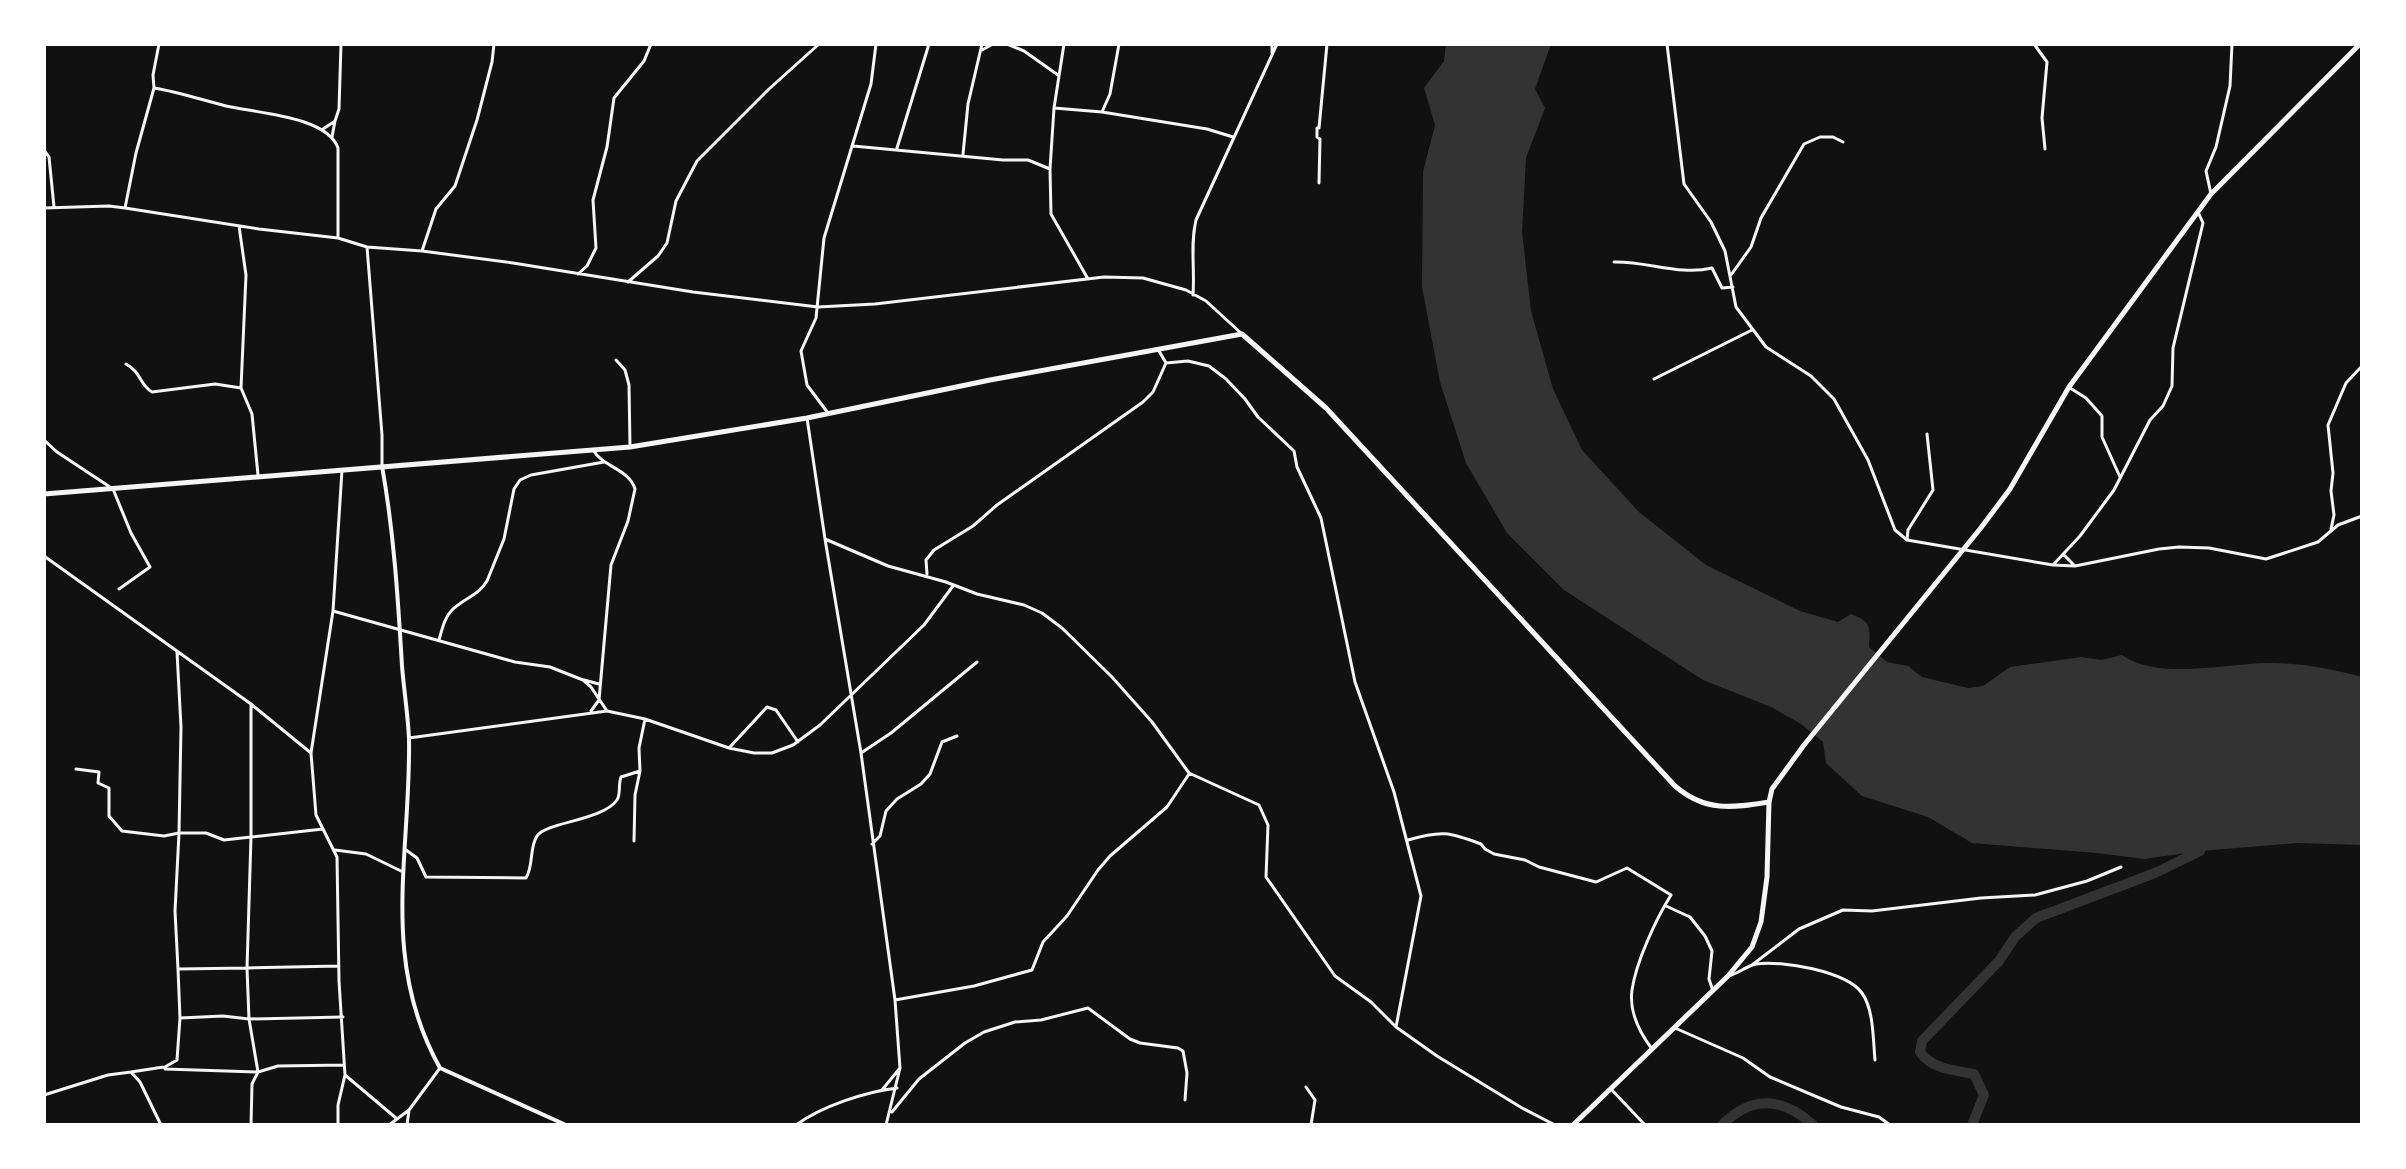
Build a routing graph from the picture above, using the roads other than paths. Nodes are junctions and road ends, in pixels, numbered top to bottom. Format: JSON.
{"nodes":[{"id":1,"x":159,"y":44,"type":"edge"},
{"id":2,"x":341,"y":44,"type":"edge"},
{"id":3,"x":494,"y":44,"type":"edge"},
{"id":4,"x":651,"y":44,"type":"edge"},
{"id":5,"x":819,"y":44,"type":"edge"},
{"id":6,"x":876,"y":44,"type":"edge"},
{"id":7,"x":929,"y":44,"type":"edge"},
{"id":8,"x":982,"y":44,"type":"edge"},
{"id":9,"x":993,"y":44,"type":"edge"},
{"id":10,"x":1007,"y":44,"type":"edge"},
{"id":11,"x":1064,"y":44,"type":"edge"},
{"id":12,"x":1119,"y":44,"type":"edge"},
{"id":13,"x":1273,"y":44,"type":"edge"},
{"id":14,"x":1327,"y":44,"type":"edge"},
{"id":15,"x":1667,"y":44,"type":"edge"},
{"id":16,"x":2034,"y":44,"type":"edge"},
{"id":17,"x":2232,"y":44,"type":"edge"},
{"id":18,"x":2360,"y":44,"type":"edge"},
{"id":19,"x":981,"y":51,"type":"junction"},
{"id":20,"x":1058,"y":75,"type":"junction"},
{"id":21,"x":154,"y":88,"type":"junction"},
{"id":22,"x":1054,"y":108,"type":"junction"},
{"id":23,"x":1102,"y":112,"type":"junction"},
{"id":24,"x":335,"y":121,"type":"junction"},
{"id":25,"x":322,"y":131,"type":"junction"},
{"id":26,"x":332,"y":137,"type":"junction"},
{"id":27,"x":1233,"y":137,"type":"junction"},
{"id":28,"x":1843,"y":142,"type":"dead end"},
{"id":29,"x":853,"y":146,"type":"junction"},
{"id":30,"x":897,"y":148,"type":"junction"},
{"id":31,"x":2045,"y":149,"type":"dead end"},
{"id":32,"x":44,"y":150,"type":"edge"},
{"id":33,"x":963,"y":155,"type":"junction"},
{"id":34,"x":1050,"y":169,"type":"junction"},
{"id":35,"x":1319,"y":183,"type":"dead end"},
{"id":36,"x":2211,"y":194,"type":"junction"},
{"id":37,"x":54,"y":207,"type":"junction"},
{"id":38,"x":44,"y":208,"type":"edge"},
{"id":39,"x":125,"y":208,"type":"junction"},
{"id":40,"x":2198,"y":212,"type":"junction"},
{"id":41,"x":239,"y":226,"type":"junction"},
{"id":42,"x":338,"y":238,"type":"junction"},
{"id":43,"x":367,"y":247,"type":"junction"},
{"id":44,"x":422,"y":251,"type":"junction"},
{"id":45,"x":1614,"y":262,"type":"dead end"},
{"id":46,"x":578,"y":274,"type":"junction"},
{"id":47,"x":1731,"y":275,"type":"junction"},
{"id":48,"x":1088,"y":279,"type":"junction"},
{"id":49,"x":628,"y":282,"type":"junction"},
{"id":50,"x":1733,"y":287,"type":"junction"},
{"id":51,"x":1193,"y":295,"type":"junction"},
{"id":52,"x":818,"y":307,"type":"junction"},
{"id":53,"x":1752,"y":330,"type":"junction"},
{"id":54,"x":1242,"y":334,"type":"junction"},
{"id":55,"x":1159,"y":351,"type":"junction"},
{"id":56,"x":616,"y":360,"type":"dead end"},
{"id":57,"x":1166,"y":363,"type":"junction"},
{"id":58,"x":126,"y":364,"type":"dead end"},
{"id":59,"x":2362,"y":366,"type":"edge"},
{"id":60,"x":1654,"y":379,"type":"dead end"},
{"id":61,"x":2069,"y":387,"type":"junction"},
{"id":62,"x":241,"y":388,"type":"junction"},
{"id":63,"x":829,"y":414,"type":"junction"},
{"id":64,"x":807,"y":418,"type":"junction"},
{"id":65,"x":1927,"y":434,"type":"dead end"},
{"id":66,"x":44,"y":440,"type":"edge"},
{"id":67,"x":630,"y":447,"type":"junction"},
{"id":68,"x":593,"y":450,"type":"junction"},
{"id":69,"x":604,"y":462,"type":"junction"},
{"id":70,"x":382,"y":466,"type":"junction"},
{"id":71,"x":342,"y":470,"type":"junction"},
{"id":72,"x":258,"y":477,"type":"junction"},
{"id":73,"x":2120,"y":477,"type":"junction"},
{"id":74,"x":113,"y":489,"type":"junction"},
{"id":75,"x":44,"y":494,"type":"edge"},
{"id":76,"x":2362,"y":516,"type":"edge"},
{"id":77,"x":2331,"y":529,"type":"junction"},
{"id":78,"x":825,"y":539,"type":"junction"},
{"id":79,"x":1907,"y":540,"type":"junction"},
{"id":80,"x":1962,"y":551,"type":"junction"},
{"id":81,"x":2063,"y":554,"type":"junction"},
{"id":82,"x":44,"y":556,"type":"edge"},
{"id":83,"x":2053,"y":565,"type":"junction"},
{"id":84,"x":2075,"y":566,"type":"junction"},
{"id":85,"x":927,"y":576,"type":"junction"},
{"id":86,"x":953,"y":586,"type":"junction"},
{"id":87,"x":119,"y":589,"type":"dead end"},
{"id":88,"x":333,"y":611,"type":"junction"},
{"id":89,"x":400,"y":631,"type":"junction"},
{"id":90,"x":439,"y":640,"type":"junction"},
{"id":91,"x":177,"y":652,"type":"junction"},
{"id":92,"x":977,"y":662,"type":"dead end"},
{"id":93,"x":583,"y":680,"type":"junction"},
{"id":94,"x":599,"y":684,"type":"junction"},
{"id":95,"x":850,"y":695,"type":"junction"},
{"id":96,"x":599,"y":700,"type":"junction"},
{"id":97,"x":251,"y":704,"type":"junction"},
{"id":98,"x":591,"y":711,"type":"junction"},
{"id":99,"x":607,"y":711,"type":"junction"},
{"id":100,"x":645,"y":719,"type":"junction"},
{"id":101,"x":957,"y":736,"type":"dead end"},
{"id":102,"x":409,"y":739,"type":"junction"},
{"id":103,"x":798,"y":742,"type":"junction"},
{"id":104,"x":729,"y":748,"type":"junction"},
{"id":105,"x":311,"y":753,"type":"junction"},
{"id":106,"x":861,"y":753,"type":"junction"},
{"id":107,"x":76,"y":769,"type":"dead end"},
{"id":108,"x":640,"y":771,"type":"junction"},
{"id":109,"x":1189,"y":773,"type":"junction"},
{"id":110,"x":1769,"y":802,"type":"junction"},
{"id":111,"x":323,"y":829,"type":"junction"},
{"id":112,"x":179,"y":833,"type":"junction"},
{"id":113,"x":251,"y":837,"type":"junction"},
{"id":114,"x":1408,"y":840,"type":"junction"},
{"id":115,"x":634,"y":841,"type":"dead end"},
{"id":116,"x":872,"y":844,"type":"junction"},
{"id":117,"x":403,"y":848,"type":"junction"},
{"id":118,"x":335,"y":850,"type":"junction"},
{"id":119,"x":2121,"y":867,"type":"dead end"},
{"id":120,"x":401,"y":871,"type":"junction"},
{"id":121,"x":1665,"y":906,"type":"junction"},
{"id":122,"x":1752,"y":965,"type":"junction"},
{"id":123,"x":339,"y":966,"type":"junction"},
{"id":124,"x":247,"y":968,"type":"junction"},
{"id":125,"x":178,"y":969,"type":"junction"},
{"id":126,"x":1728,"y":976,"type":"junction"},
{"id":127,"x":1713,"y":991,"type":"junction"},
{"id":128,"x":895,"y":1000,"type":"junction"},
{"id":129,"x":343,"y":1017,"type":"junction"},
{"id":130,"x":180,"y":1018,"type":"junction"},
{"id":131,"x":249,"y":1019,"type":"junction"},
{"id":132,"x":1396,"y":1027,"type":"junction"},
{"id":133,"x":1675,"y":1028,"type":"junction"},
{"id":134,"x":1652,"y":1049,"type":"junction"},
{"id":135,"x":1875,"y":1060,"type":"dead end"},
{"id":136,"x":344,"y":1065,"type":"junction"},
{"id":137,"x":156,"y":1068,"type":"junction"},
{"id":138,"x":440,"y":1068,"type":"junction"},
{"id":139,"x":900,"y":1068,"type":"junction"},
{"id":140,"x":131,"y":1072,"type":"junction"},
{"id":141,"x":258,"y":1072,"type":"junction"},
{"id":142,"x":345,"y":1075,"type":"junction"},
{"id":143,"x":1306,"y":1087,"type":"dead end"},
{"id":144,"x":897,"y":1088,"type":"junction"},
{"id":145,"x":1611,"y":1089,"type":"junction"},
{"id":146,"x":882,"y":1090,"type":"junction"},
{"id":147,"x":44,"y":1095,"type":"edge"},
{"id":148,"x":1185,"y":1100,"type":"dead end"},
{"id":149,"x":409,"y":1110,"type":"junction"},
{"id":150,"x":890,"y":1115,"type":"junction"},
{"id":151,"x":396,"y":1118,"type":"junction"},
{"id":152,"x":161,"y":1125,"type":"edge"},
{"id":153,"x":251,"y":1125,"type":"edge"},
{"id":154,"x":338,"y":1125,"type":"edge"},
{"id":155,"x":389,"y":1125,"type":"edge"},
{"id":156,"x":407,"y":1125,"type":"edge"},
{"id":157,"x":566,"y":1125,"type":"edge"},
{"id":158,"x":796,"y":1125,"type":"edge"},
{"id":159,"x":886,"y":1125,"type":"edge"},
{"id":160,"x":1311,"y":1125,"type":"edge"},
{"id":161,"x":1555,"y":1125,"type":"edge"},
{"id":162,"x":1573,"y":1125,"type":"edge"},
{"id":163,"x":1645,"y":1125,"type":"edge"},
{"id":164,"x":1890,"y":1125,"type":"edge"}],
"edges":[{"from":1,"to":21,"type":"street"},
{"from":2,"to":24,"type":"street"},
{"from":3,"to":44,"type":"street"},
{"from":4,"to":46,"type":"street"},
{"from":5,"to":49,"type":"street"},
{"from":6,"to":29,"type":"street"},
{"from":7,"to":30,"type":"street"},
{"from":8,"to":19,"type":"street"},
{"from":9,"to":19,"type":"street"},
{"from":10,"to":20,"type":"street"},
{"from":11,"to":20,"type":"street"},
{"from":12,"to":23,"type":"street"},
{"from":13,"to":27,"type":"street"},
{"from":14,"to":35,"type":"street"},
{"from":15,"to":47,"type":"street"},
{"from":16,"to":31,"type":"street"},
{"from":17,"to":36,"type":"street"},
{"from":18,"to":36,"type":"main road"},
{"from":19,"to":33,"type":"street"},
{"from":20,"to":22,"type":"street"},
{"from":21,"to":25,"type":"street"},
{"from":21,"to":39,"type":"street"},
{"from":22,"to":23,"type":"street"},
{"from":22,"to":34,"type":"street"},
{"from":23,"to":27,"type":"street"},
{"from":24,"to":25,"type":"street"},
{"from":24,"to":26,"type":"street"},
{"from":25,"to":26,"type":"street"},
{"from":26,"to":42,"type":"street"},
{"from":27,"to":51,"type":"street"},
{"from":28,"to":47,"type":"street"},
{"from":29,"to":30,"type":"street"},
{"from":29,"to":52,"type":"street"},
{"from":30,"to":33,"type":"street"},
{"from":32,"to":37,"type":"street"},
{"from":33,"to":34,"type":"street"},
{"from":34,"to":48,"type":"street"},
{"from":36,"to":40,"type":"main road"},
{"from":37,"to":38,"type":"street"},
{"from":37,"to":39,"type":"street"},
{"from":39,"to":41,"type":"street"},
{"from":40,"to":61,"type":"main road"},
{"from":40,"to":73,"type":"street"},
{"from":41,"to":42,"type":"street"},
{"from":41,"to":62,"type":"street"},
{"from":42,"to":43,"type":"street"},
{"from":43,"to":44,"type":"street"},
{"from":43,"to":70,"type":"street"},
{"from":44,"to":46,"type":"street"},
{"from":45,"to":50,"type":"street"},
{"from":46,"to":49,"type":"street"},
{"from":47,"to":50,"type":"street"},
{"from":48,"to":51,"type":"street"},
{"from":48,"to":52,"type":"street"},
{"from":49,"to":52,"type":"street"},
{"from":50,"to":53,"type":"street"},
{"from":51,"to":54,"type":"street"},
{"from":52,"to":63,"type":"street"},
{"from":53,"to":60,"type":"street"},
{"from":53,"to":79,"type":"street"},
{"from":54,"to":55,"type":"main road"},
{"from":54,"to":110,"type":"main road"},
{"from":55,"to":57,"type":"street"},
{"from":55,"to":63,"type":"main road"},
{"from":56,"to":67,"type":"street"},
{"from":57,"to":85,"type":"street"},
{"from":57,"to":114,"type":"street"},
{"from":58,"to":62,"type":"street"},
{"from":59,"to":77,"type":"street"},
{"from":61,"to":73,"type":"street"},
{"from":61,"to":80,"type":"main road"},
{"from":62,"to":72,"type":"street"},
{"from":63,"to":64,"type":"main road"},
{"from":64,"to":67,"type":"main road"},
{"from":64,"to":78,"type":"street"},
{"from":65,"to":79,"type":"street"},
{"from":66,"to":74,"type":"street"},
{"from":67,"to":68,"type":"main road"},
{"from":68,"to":69,"type":"street"},
{"from":68,"to":70,"type":"main road"},
{"from":69,"to":90,"type":"street"},
{"from":69,"to":94,"type":"street"},
{"from":70,"to":71,"type":"main road"},
{"from":70,"to":89,"type":"street"},
{"from":71,"to":72,"type":"main road"},
{"from":71,"to":88,"type":"street"},
{"from":72,"to":74,"type":"main road"},
{"from":73,"to":81,"type":"street"},
{"from":74,"to":75,"type":"main road"},
{"from":74,"to":87,"type":"street"},
{"from":76,"to":77,"type":"street"},
{"from":77,"to":84,"type":"street"},
{"from":78,"to":85,"type":"street"},
{"from":78,"to":95,"type":"street"},
{"from":79,"to":80,"type":"street"},
{"from":80,"to":83,"type":"street"},
{"from":80,"to":110,"type":"main road"},
{"from":81,"to":83,"type":"street"},
{"from":81,"to":84,"type":"street"},
{"from":82,"to":91,"type":"street"},
{"from":83,"to":84,"type":"street"},
{"from":85,"to":86,"type":"street"},
{"from":86,"to":95,"type":"street"},
{"from":86,"to":109,"type":"street"},
{"from":88,"to":89,"type":"street"},
{"from":88,"to":105,"type":"street"},
{"from":89,"to":90,"type":"street"},
{"from":89,"to":102,"type":"street"},
{"from":90,"to":93,"type":"street"},
{"from":91,"to":97,"type":"street"},
{"from":91,"to":112,"type":"street"},
{"from":92,"to":106,"type":"street"},
{"from":93,"to":94,"type":"street"},
{"from":93,"to":96,"type":"street"},
{"from":94,"to":96,"type":"street"},
{"from":95,"to":103,"type":"street"},
{"from":95,"to":106,"type":"street"},
{"from":96,"to":98,"type":"street"},
{"from":96,"to":99,"type":"street"},
{"from":97,"to":105,"type":"street"},
{"from":97,"to":113,"type":"street"},
{"from":98,"to":99,"type":"street"},
{"from":98,"to":102,"type":"street"},
{"from":99,"to":100,"type":"street"},
{"from":100,"to":104,"type":"street"},
{"from":100,"to":108,"type":"street"},
{"from":101,"to":116,"type":"street"},
{"from":102,"to":117,"type":"street"},
{"from":103,"to":104,"type":"street"},
{"from":103,"to":104,"type":"street"},
{"from":105,"to":111,"type":"street"},
{"from":106,"to":116,"type":"street"},
{"from":107,"to":112,"type":"street"},
{"from":108,"to":115,"type":"street"},
{"from":108,"to":117,"type":"street"},
{"from":109,"to":128,"type":"street"},
{"from":109,"to":132,"type":"street"},
{"from":110,"to":126,"type":"main road"},
{"from":111,"to":113,"type":"street"},
{"from":111,"to":118,"type":"street"},
{"from":112,"to":113,"type":"street"},
{"from":112,"to":125,"type":"street"},
{"from":113,"to":124,"type":"street"},
{"from":114,"to":121,"type":"street"},
{"from":114,"to":132,"type":"street"},
{"from":116,"to":128,"type":"street"},
{"from":117,"to":120,"type":"street"},
{"from":118,"to":120,"type":"street"},
{"from":118,"to":123,"type":"street"},
{"from":119,"to":122,"type":"street"},
{"from":120,"to":138,"type":"street"},
{"from":121,"to":127,"type":"street"},
{"from":121,"to":134,"type":"street"},
{"from":122,"to":126,"type":"street"},
{"from":122,"to":135,"type":"street"},
{"from":123,"to":124,"type":"street"},
{"from":123,"to":129,"type":"street"},
{"from":124,"to":125,"type":"street"},
{"from":124,"to":131,"type":"street"},
{"from":125,"to":130,"type":"street"},
{"from":126,"to":127,"type":"main road"},
{"from":127,"to":133,"type":"main road"},
{"from":128,"to":139,"type":"street"},
{"from":129,"to":131,"type":"street"},
{"from":129,"to":136,"type":"street"},
{"from":130,"to":131,"type":"street"},
{"from":130,"to":137,"type":"street"},
{"from":131,"to":141,"type":"street"},
{"from":132,"to":161,"type":"street"},
{"from":133,"to":134,"type":"main road"},
{"from":133,"to":164,"type":"street"},
{"from":134,"to":145,"type":"main road"},
{"from":136,"to":141,"type":"street"},
{"from":136,"to":142,"type":"street"},
{"from":137,"to":140,"type":"street"},
{"from":137,"to":141,"type":"street"},
{"from":138,"to":149,"type":"street"},
{"from":138,"to":157,"type":"street"},
{"from":139,"to":144,"type":"street"},
{"from":139,"to":146,"type":"street"},
{"from":140,"to":147,"type":"street"},
{"from":140,"to":152,"type":"street"},
{"from":141,"to":153,"type":"street"},
{"from":142,"to":151,"type":"street"},
{"from":142,"to":154,"type":"street"},
{"from":143,"to":160,"type":"street"},
{"from":144,"to":146,"type":"street"},
{"from":144,"to":150,"type":"street"},
{"from":145,"to":162,"type":"main road"},
{"from":145,"to":163,"type":"street"},
{"from":146,"to":158,"type":"street"},
{"from":148,"to":150,"type":"street"},
{"from":149,"to":151,"type":"street"},
{"from":149,"to":156,"type":"street"},
{"from":150,"to":159,"type":"street"},
{"from":151,"to":155,"type":"street"}]}
